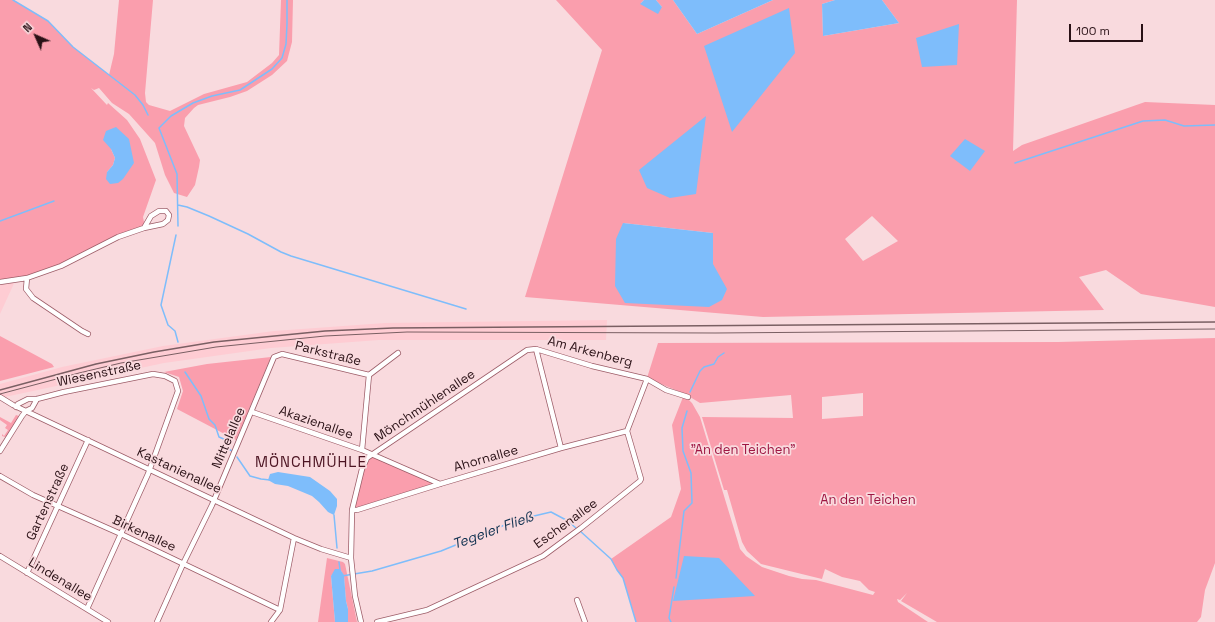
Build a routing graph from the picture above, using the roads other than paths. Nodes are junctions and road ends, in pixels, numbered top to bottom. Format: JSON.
{"nodes":[{"id":1,"x":144,"y":228,"type":"junction"},
{"id":2,"x":27,"y":278,"type":"junction"},
{"id":3,"x":0,"y":282,"type":"edge"},
{"id":4,"x":88,"y":334,"type":"dead end"},
{"id":5,"x":536,"y":349,"type":"junction"},
{"id":6,"x":398,"y":353,"type":"dead end"},
{"id":7,"x":282,"y":354,"type":"joint"},
{"id":8,"x":369,"y":375,"type":"junction"},
{"id":9,"x":647,"y":379,"type":"junction"},
{"id":10,"x":0,"y":397,"type":"edge"},
{"id":11,"x":688,"y":397,"type":"dead end"},
{"id":12,"x":37,"y":399,"type":"junction"},
{"id":13,"x":16,"y":407,"type":"junction"},
{"id":14,"x":26,"y":411,"type":"junction"},
{"id":15,"x":252,"y":412,"type":"junction"},
{"id":16,"x":627,"y":431,"type":"junction"},
{"id":17,"x":88,"y":440,"type":"junction"},
{"id":18,"x":561,"y":448,"type":"junction"},
{"id":19,"x":362,"y":450,"type":"junction"},
{"id":20,"x":0,"y":451,"type":"edge"},
{"id":21,"x":373,"y":454,"type":"junction"},
{"id":22,"x":149,"y":470,"type":"junction"},
{"id":23,"x":0,"y":476,"type":"edge"},
{"id":24,"x":440,"y":484,"type":"junction"},
{"id":25,"x":214,"y":500,"type":"junction"},
{"id":26,"x":58,"y":506,"type":"junction"},
{"id":27,"x":352,"y":510,"type":"junction"},
{"id":28,"x":121,"y":534,"type":"junction"},
{"id":29,"x":294,"y":538,"type":"junction"},
{"id":30,"x":0,"y":556,"type":"edge"},
{"id":31,"x":351,"y":558,"type":"junction"},
{"id":32,"x":183,"y":564,"type":"junction"},
{"id":33,"x":27,"y":573,"type":"junction"},
{"id":34,"x":577,"y":600,"type":"dead end"},
{"id":35,"x":87,"y":609,"type":"junction"},
{"id":36,"x":280,"y":610,"type":"junction"},
{"id":37,"x":273,"y":621,"type":"edge"},
{"id":38,"x":108,"y":622,"type":"edge"},
{"id":39,"x":157,"y":622,"type":"edge"},
{"id":40,"x":362,"y":622,"type":"edge"},
{"id":41,"x":377,"y":622,"type":"edge"},
{"id":42,"x":585,"y":622,"type":"edge"}],
"edges":[{"from":1,"to":1,"type":"street"},
{"from":1,"to":2,"type":"street"},
{"from":2,"to":3,"type":"street"},
{"from":2,"to":4,"type":"street"},
{"from":5,"to":9,"type":"street","name":"Am Arkenberg"},
{"from":5,"to":18,"type":"street","name":"Am Arkenberg"},
{"from":5,"to":21,"type":"street","name":"Mönchmühlenallee"},
{"from":6,"to":8,"type":"street"},
{"from":7,"to":8,"type":"street","name":"Parkstraße"},
{"from":7,"to":15,"type":"street","name":"Mittelallee"},
{"from":8,"to":19,"type":"street"},
{"from":9,"to":11,"type":"street","name":"Am Arkenberg"},
{"from":9,"to":16,"type":"street"},
{"from":10,"to":13,"type":"street","name":"Kastanienallee"},
{"from":12,"to":13,"type":"street","name":"Wiesenstraße"},
{"from":12,"to":14,"type":"street"},
{"from":12,"to":22,"type":"street","name":"Wiesenstraße"},
{"from":13,"to":14,"type":"street","name":"Kastanienallee"},
{"from":14,"to":17,"type":"street","name":"Kastanienallee"},
{"from":14,"to":20,"type":"street"},
{"from":15,"to":19,"type":"street","name":"Akazienallee"},
{"from":15,"to":25,"type":"street","name":"Mittelallee"},
{"from":16,"to":18,"type":"street","name":"Ahornallee"},
{"from":16,"to":41,"type":"street","name":"Eschenallee"},
{"from":17,"to":22,"type":"street","name":"Kastanienallee"},
{"from":17,"to":26,"type":"street","name":"Gartenstraße"},
{"from":18,"to":24,"type":"street","name":"Ahornallee"},
{"from":19,"to":21,"type":"street","name":"Akazienallee"},
{"from":21,"to":24,"type":"street","name":"Akazienallee"},
{"from":21,"to":27,"type":"street","name":"Mönchmühlenallee"},
{"from":22,"to":25,"type":"street","name":"Kastanienallee"},
{"from":22,"to":28,"type":"street"},
{"from":23,"to":26,"type":"street","name":"Birkenallee"},
{"from":24,"to":27,"type":"street","name":"Ahornallee"},
{"from":25,"to":29,"type":"street","name":"Kastanienallee"},
{"from":25,"to":32,"type":"street","name":"Mittelallee"},
{"from":26,"to":28,"type":"street","name":"Birkenallee"},
{"from":26,"to":33,"type":"street","name":"Gartenstraße"},
{"from":27,"to":31,"type":"street","name":"Mönchmühlenallee"},
{"from":28,"to":32,"type":"street","name":"Birkenallee"},
{"from":28,"to":35,"type":"street"},
{"from":29,"to":31,"type":"street","name":"Kastanienallee"},
{"from":29,"to":36,"type":"street"},
{"from":30,"to":33,"type":"street","name":"Lindenallee"},
{"from":31,"to":40,"type":"street","name":"Mönchmühlenallee"},
{"from":32,"to":36,"type":"street","name":"Birkenallee"},
{"from":32,"to":39,"type":"street","name":"Mittelallee"},
{"from":33,"to":35,"type":"street","name":"Lindenallee"},
{"from":34,"to":42,"type":"street"},
{"from":35,"to":38,"type":"street","name":"Lindenallee"},
{"from":36,"to":37,"type":"street"}]}
